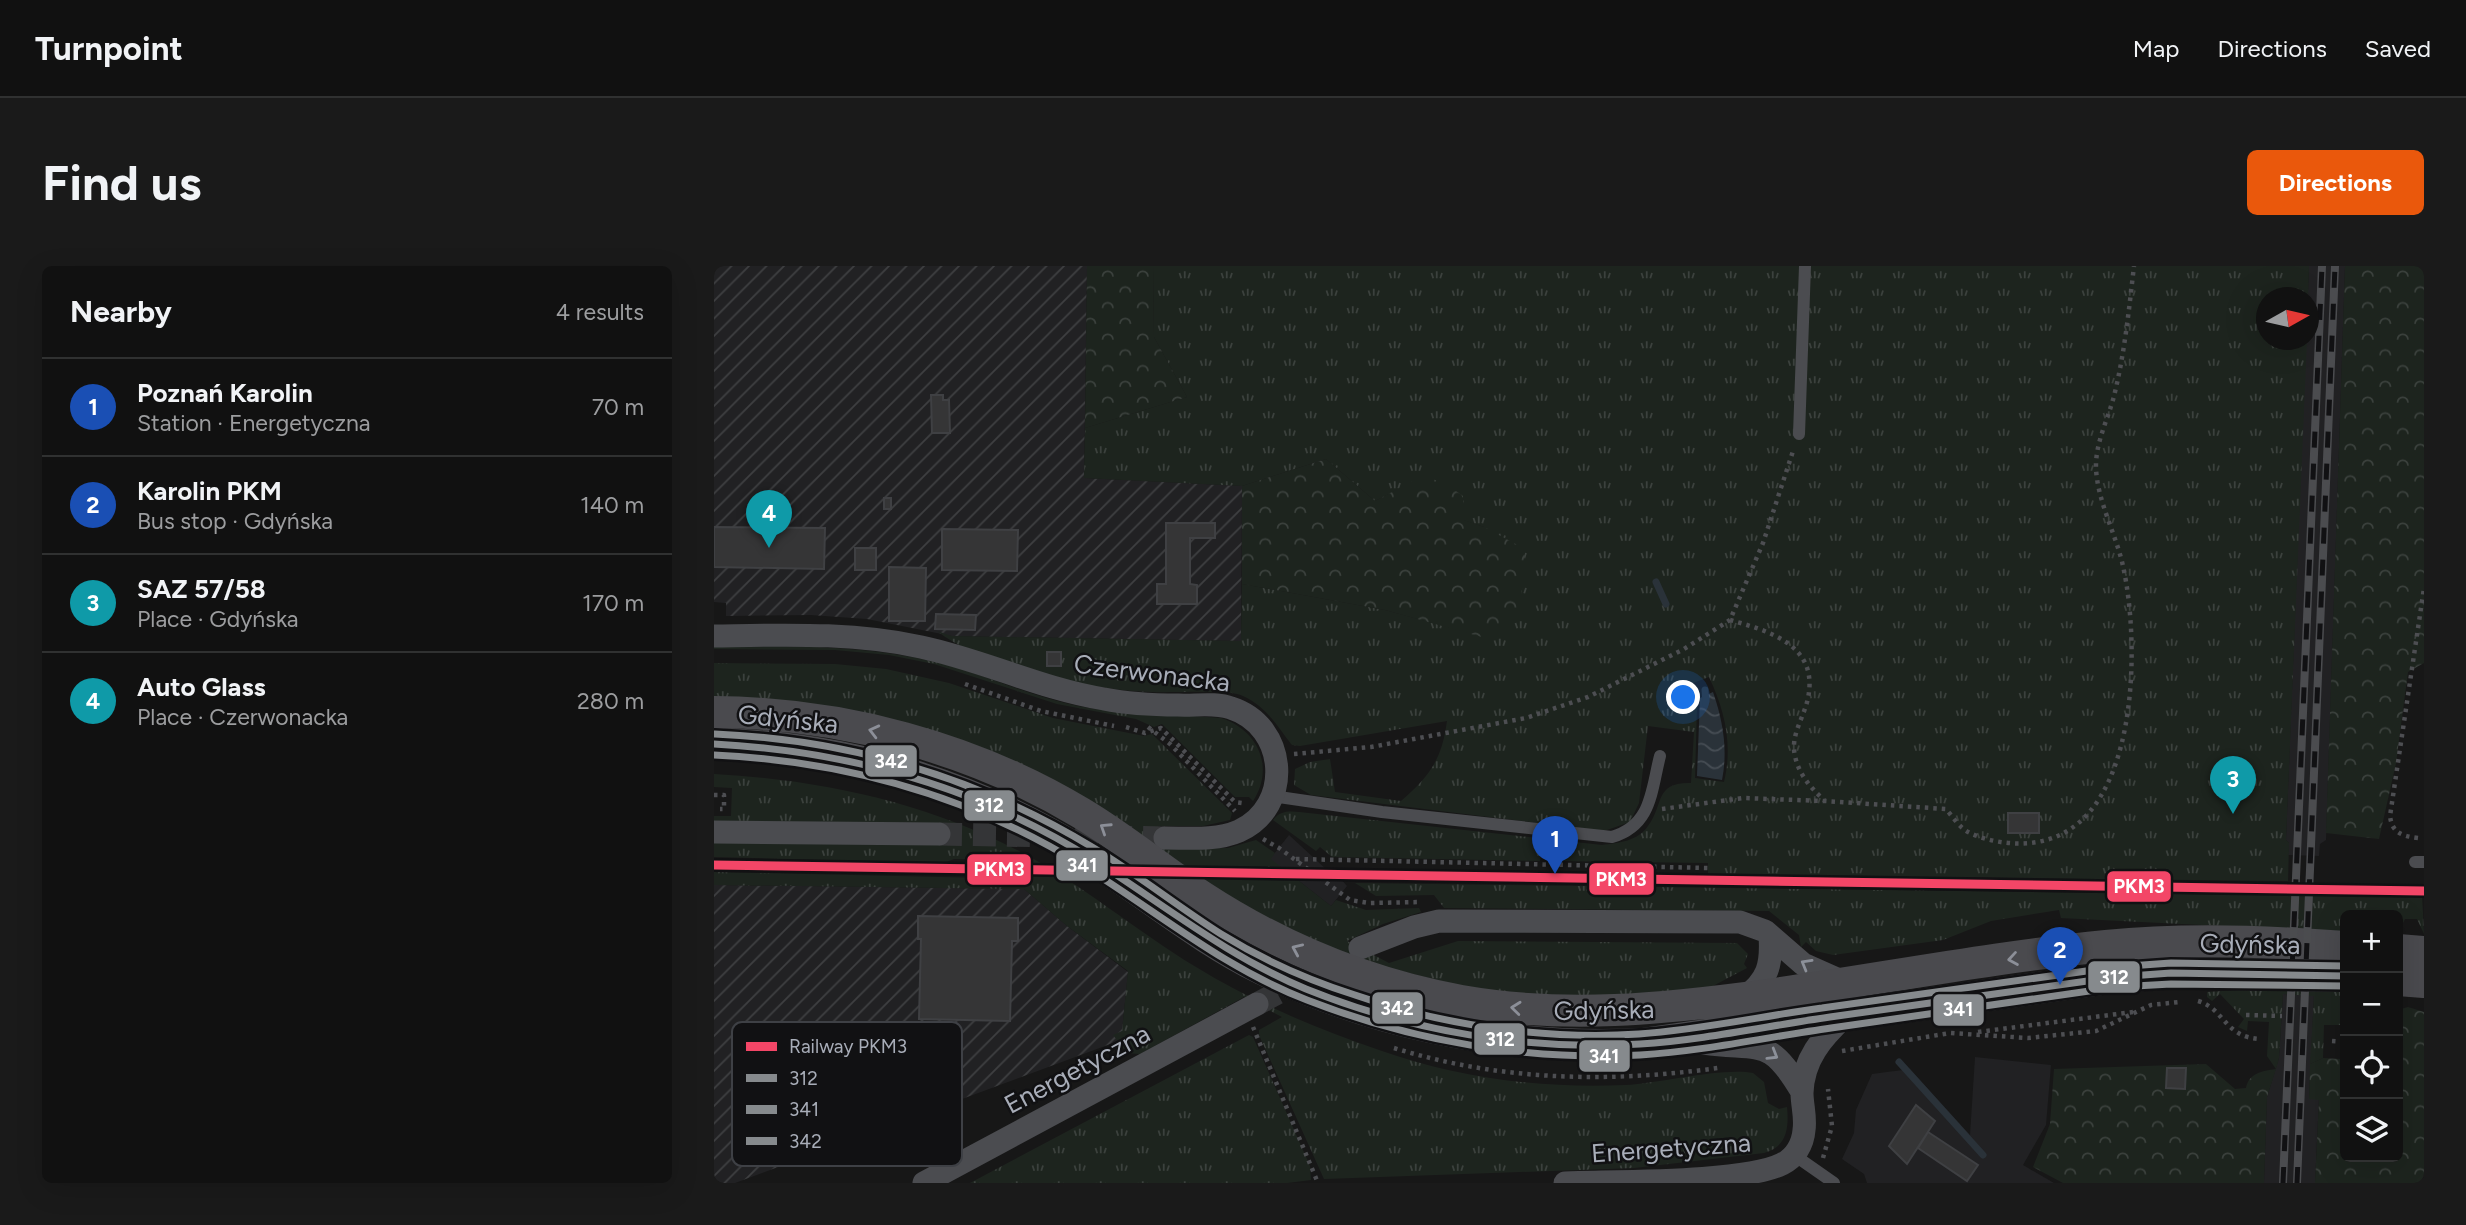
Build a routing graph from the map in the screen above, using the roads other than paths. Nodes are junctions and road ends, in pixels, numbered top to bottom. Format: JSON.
{"nodes":[{"id":1,"x":1805,"y":266,"type":"edge"},
{"id":2,"x":1799,"y":434,"type":"road end"},
{"id":3,"x":714,"y":636,"type":"edge"},
{"id":4,"x":714,"y":712,"type":"edge"},
{"id":5,"x":714,"y":744,"type":"edge"},
{"id":6,"x":1660,"y":755,"type":"dead end"},
{"id":7,"x":1272,"y":796,"type":"junction"},
{"id":8,"x":714,"y":832,"type":"edge"},
{"id":9,"x":939,"y":834,"type":"tunnel mouth"},
{"id":10,"x":1165,"y":838,"type":"tunnel mouth"},
{"id":11,"x":1770,"y":936,"type":"junction"},
{"id":12,"x":2340,"y":947,"type":"edge"},
{"id":13,"x":1360,"y":948,"type":"tunnel mouth"},
{"id":14,"x":2403,"y":950,"type":"edge"},
{"id":15,"x":2424,"y":952,"type":"edge"},
{"id":16,"x":2340,"y":976,"type":"edge"},
{"id":17,"x":2403,"y":980,"type":"edge"},
{"id":18,"x":2424,"y":982,"type":"edge"},
{"id":19,"x":1849,"y":984,"type":"junction"},
{"id":20,"x":1744,"y":998,"type":"junction"},
{"id":21,"x":1255,"y":1015,"type":"tunnel mouth"},
{"id":22,"x":1845,"y":1016,"type":"junction"},
{"id":23,"x":1683,"y":1040,"type":"junction"},
{"id":24,"x":1802,"y":1092,"type":"junction"},
{"id":25,"x":1794,"y":1155,"type":"junction"},
{"id":26,"x":962,"y":1163,"type":"edge"},
{"id":27,"x":957,"y":1166,"type":"edge"},
{"id":28,"x":923,"y":1183,"type":"edge"},
{"id":29,"x":1565,"y":1183,"type":"edge"},
{"id":30,"x":1834,"y":1183,"type":"edge"}],
"edges":[{"from":1,"to":2,"type":"lane"},
{"from":3,"to":7,"type":"street","name":"Czerwonacka"},
{"from":20,"to":4,"type":"main road","name":"Gdyńska","one_way":true},
{"from":5,"to":23,"type":"main road","name":"Gdyńska"},
{"from":6,"to":7,"type":"lane"},
{"from":7,"to":10,"type":"street"},
{"from":8,"to":9,"type":"street"},
{"from":11,"to":13,"type":"street"},
{"from":19,"to":11,"type":"street","one_way":true},
{"from":11,"to":20,"type":"street"},
{"from":12,"to":19,"type":"main road","name":"Gdyńska","one_way":true},
{"from":14,"to":15,"type":"main road"},
{"from":16,"to":22,"type":"main road","name":"Gdyńska"},
{"from":17,"to":18,"type":"main road"},
{"from":19,"to":20,"type":"main road","name":"Gdyńska"},
{"from":21,"to":26,"type":"street","name":"Energetyczna"},
{"from":22,"to":23,"type":"main road","name":"Gdyńska"},
{"from":22,"to":24,"type":"street"},
{"from":23,"to":24,"type":"street","one_way":true},
{"from":24,"to":25,"type":"street"},
{"from":25,"to":29,"type":"street","name":"Energetyczna"},
{"from":25,"to":30,"type":"lane"},
{"from":27,"to":28,"type":"street","name":"Energetyczna"}]}
